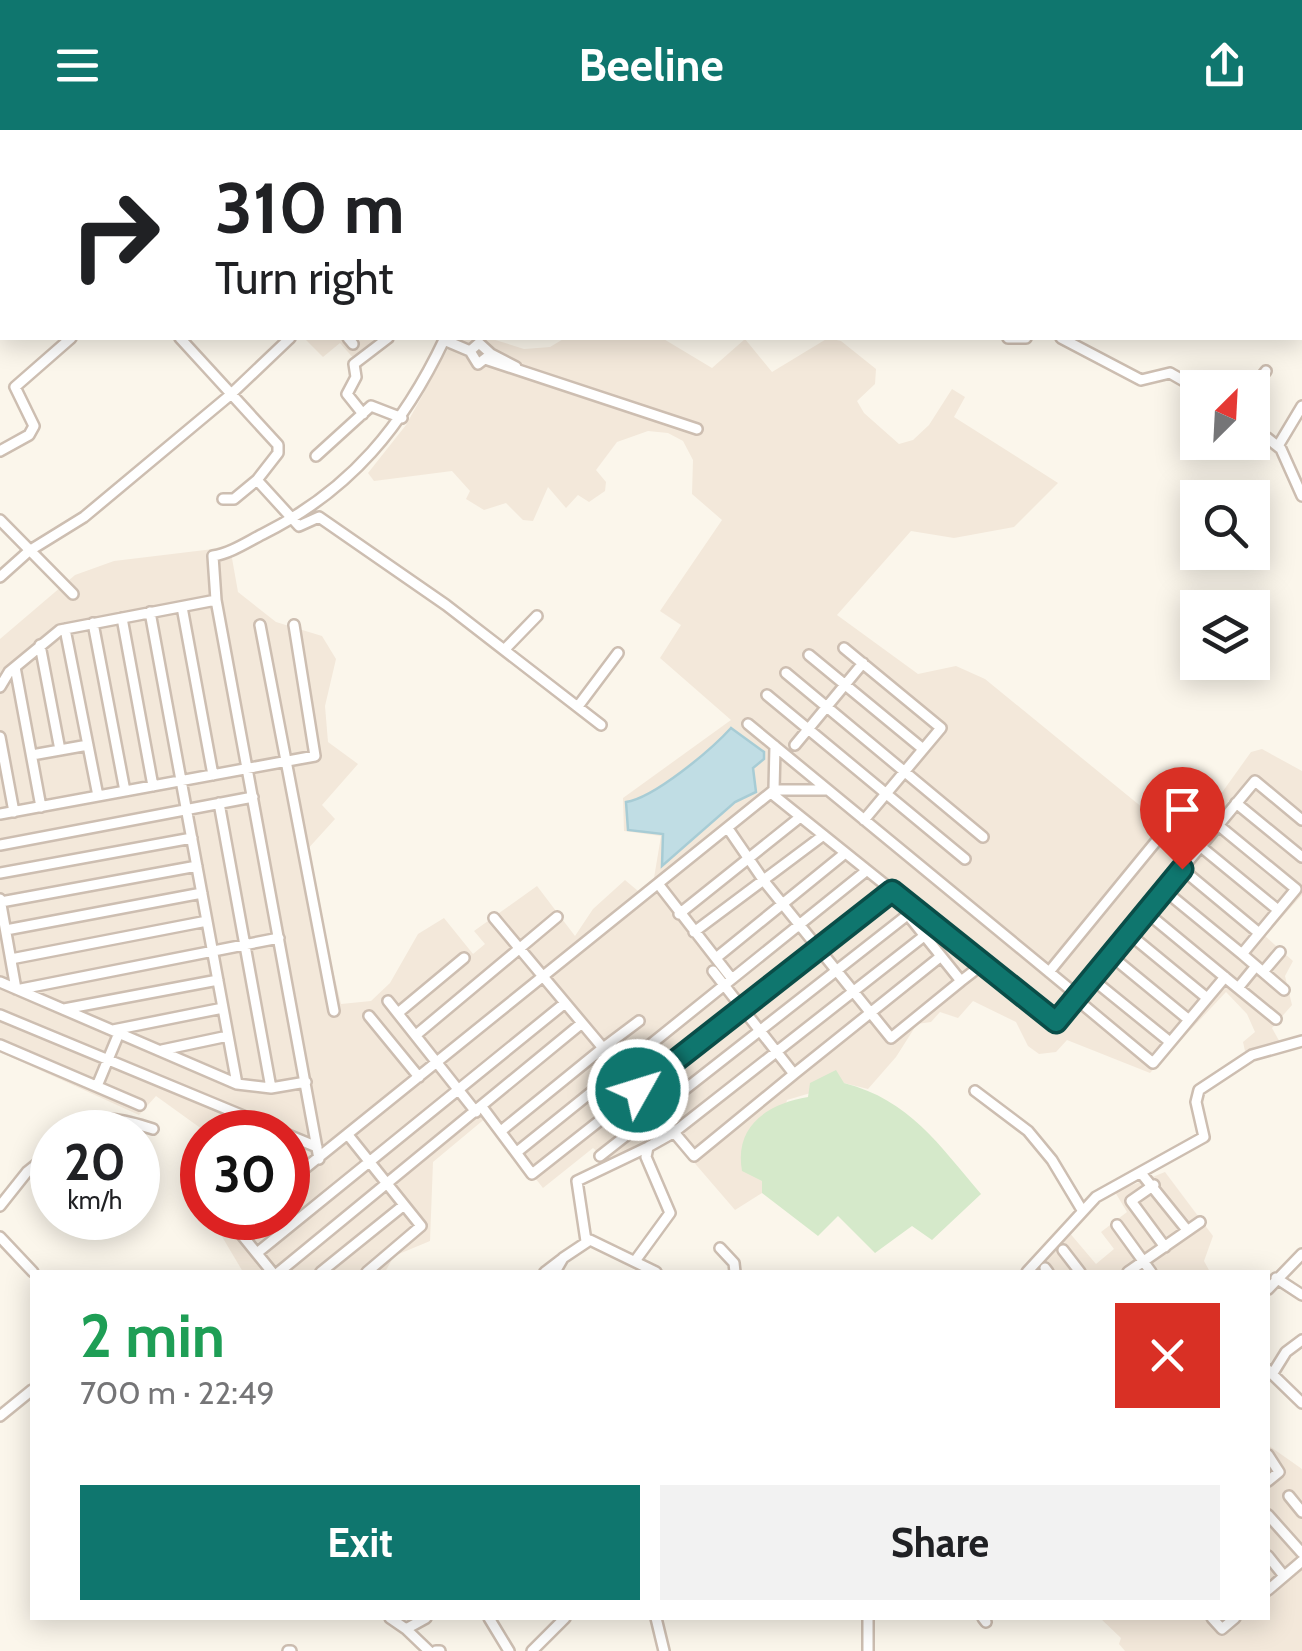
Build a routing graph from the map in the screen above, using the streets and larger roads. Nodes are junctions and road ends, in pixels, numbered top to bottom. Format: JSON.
{"nodes":[{"id":1,"x":69,"y":340,"type":"edge"},
{"id":2,"x":182,"y":340,"type":"edge"},
{"id":3,"x":288,"y":340,"type":"edge"},
{"id":4,"x":386,"y":340,"type":"edge"},
{"id":5,"x":444,"y":340,"type":"edge"},
{"id":6,"x":447,"y":340,"type":"edge"},
{"id":7,"x":1065,"y":340,"type":"edge"},
{"id":8,"x":470,"y":351,"type":"junction"},
{"id":9,"x":490,"y":357,"type":"junction"},
{"id":10,"x":1180,"y":379,"type":"edge"},
{"id":11,"x":229,"y":396,"type":"junction"},
{"id":12,"x":1302,"y":406,"type":"edge"},
{"id":13,"x":363,"y":414,"type":"junction"},
{"id":14,"x":402,"y":418,"type":"junction"},
{"id":15,"x":697,"y":429,"type":"dead end"},
{"id":16,"x":1270,"y":440,"type":"edge"},
{"id":17,"x":1278,"y":446,"type":"junction"},
{"id":18,"x":0,"y":451,"type":"edge"},
{"id":19,"x":316,"y":456,"type":"dead end"},
{"id":20,"x":257,"y":480,"type":"junction"},
{"id":21,"x":1302,"y":496,"type":"edge"},
{"id":22,"x":223,"y":500,"type":"dead end"},
{"id":23,"x":293,"y":519,"type":"junction"},
{"id":24,"x":0,"y":520,"type":"edge"},
{"id":25,"x":29,"y":551,"type":"junction"},
{"id":26,"x":0,"y":578,"type":"edge"},
{"id":27,"x":74,"y":594,"type":"dead end"},
{"id":28,"x":216,"y":600,"type":"junction"},
{"id":29,"x":182,"y":606,"type":"junction"},
{"id":30,"x":150,"y":612,"type":"junction"},
{"id":31,"x":537,"y":616,"type":"dead end"},
{"id":32,"x":122,"y":618,"type":"junction"},
{"id":33,"x":93,"y":623,"type":"junction"},
{"id":34,"x":260,"y":625,"type":"dead end"},
{"id":35,"x":294,"y":625,"type":"dead end"},
{"id":36,"x":65,"y":628,"type":"junction"},
{"id":37,"x":40,"y":646,"type":"junction"},
{"id":38,"x":844,"y":648,"type":"dead end"},
{"id":39,"x":505,"y":650,"type":"junction"},
{"id":40,"x":618,"y":652,"type":"dead end"},
{"id":41,"x":809,"y":655,"type":"dead end"},
{"id":42,"x":863,"y":663,"type":"junction"},
{"id":43,"x":15,"y":667,"type":"junction"},
{"id":44,"x":786,"y":673,"type":"dead end"},
{"id":45,"x":845,"y":685,"type":"junction"},
{"id":46,"x":0,"y":687,"type":"edge"},
{"id":47,"x":767,"y":695,"type":"dead end"},
{"id":48,"x":579,"y":705,"type":"junction"},
{"id":49,"x":826,"y":707,"type":"junction"},
{"id":50,"x":748,"y":724,"type":"dead end"},
{"id":51,"x":601,"y":725,"type":"dead end"},
{"id":52,"x":808,"y":729,"type":"junction"},
{"id":53,"x":0,"y":736,"type":"edge"},
{"id":54,"x":88,"y":745,"type":"junction"},
{"id":55,"x":794,"y":745,"type":"dead end"},
{"id":56,"x":775,"y":746,"type":"junction"},
{"id":57,"x":60,"y":750,"type":"junction"},
{"id":58,"x":923,"y":750,"type":"junction"},
{"id":59,"x":32,"y":755,"type":"junction"},
{"id":60,"x":286,"y":761,"type":"junction"},
{"id":61,"x":248,"y":768,"type":"junction"},
{"id":62,"x":905,"y":772,"type":"junction"},
{"id":63,"x":212,"y":775,"type":"junction"},
{"id":64,"x":181,"y":781,"type":"junction"},
{"id":65,"x":153,"y":786,"type":"junction"},
{"id":66,"x":828,"y":790,"type":"junction"},
{"id":67,"x":125,"y":791,"type":"junction"},
{"id":68,"x":772,"y":792,"type":"junction"},
{"id":69,"x":886,"y":794,"type":"junction"},
{"id":70,"x":98,"y":796,"type":"junction"},
{"id":71,"x":252,"y":797,"type":"junction"},
{"id":72,"x":219,"y":803,"type":"junction"},
{"id":73,"x":1236,"y":803,"type":"junction"},
{"id":74,"x":41,"y":806,"type":"junction"},
{"id":75,"x":186,"y":810,"type":"junction"},
{"id":76,"x":14,"y":812,"type":"junction"},
{"id":77,"x":0,"y":814,"type":"edge"},
{"id":78,"x":799,"y":818,"type":"junction"},
{"id":79,"x":864,"y":820,"type":"junction"},
{"id":80,"x":1302,"y":820,"type":"edge"},
{"id":81,"x":1218,"y":825,"type":"junction"},
{"id":82,"x":729,"y":830,"type":"junction"},
{"id":83,"x":1162,"y":834,"type":"dead end"},
{"id":84,"x":984,"y":836,"type":"dead end"},
{"id":85,"x":822,"y":837,"type":"junction"},
{"id":86,"x":192,"y":838,"type":"junction"},
{"id":87,"x":0,"y":845,"type":"edge"},
{"id":88,"x":1200,"y":846,"type":"junction"},
{"id":89,"x":844,"y":854,"type":"junction"},
{"id":90,"x":1302,"y":857,"type":"edge"},
{"id":91,"x":747,"y":859,"type":"junction"},
{"id":92,"x":965,"y":859,"type":"dead end"},
{"id":93,"x":197,"y":866,"type":"junction"},
{"id":94,"x":1182,"y":869,"type":"junction"},
{"id":95,"x":866,"y":872,"type":"junction"},
{"id":96,"x":0,"y":873,"type":"edge"},
{"id":97,"x":764,"y":882,"type":"junction"},
{"id":98,"x":659,"y":885,"type":"junction"},
{"id":99,"x":1164,"y":890,"type":"junction"},
{"id":100,"x":892,"y":891,"type":"junction"},
{"id":101,"x":202,"y":893,"type":"junction"},
{"id":102,"x":0,"y":900,"type":"edge"},
{"id":103,"x":782,"y":903,"type":"junction"},
{"id":104,"x":1278,"y":910,"type":"junction"},
{"id":105,"x":912,"y":912,"type":"junction"},
{"id":106,"x":1146,"y":912,"type":"junction"},
{"id":107,"x":679,"y":914,"type":"junction"},
{"id":108,"x":558,"y":917,"type":"dead end"},
{"id":109,"x":494,"y":918,"type":"dead end"},
{"id":110,"x":207,"y":921,"type":"junction"},
{"id":111,"x":802,"y":926,"type":"junction"},
{"id":112,"x":6,"y":930,"type":"junction"},
{"id":113,"x":694,"y":932,"type":"junction"},
{"id":114,"x":1128,"y":933,"type":"junction"},
{"id":115,"x":1259,"y":933,"type":"junction"},
{"id":116,"x":924,"y":936,"type":"junction"},
{"id":117,"x":279,"y":938,"type":"junction"},
{"id":118,"x":245,"y":945,"type":"junction"},
{"id":119,"x":519,"y":948,"type":"junction"},
{"id":120,"x":819,"y":949,"type":"junction"},
{"id":121,"x":212,"y":952,"type":"junction"},
{"id":122,"x":1280,"y":952,"type":"dead end"},
{"id":123,"x":1242,"y":954,"type":"junction"},
{"id":124,"x":1110,"y":955,"type":"junction"},
{"id":125,"x":940,"y":957,"type":"junction"},
{"id":126,"x":464,"y":958,"type":"dead end"},
{"id":127,"x":716,"y":958,"type":"junction"},
{"id":128,"x":11,"y":959,"type":"junction"},
{"id":129,"x":983,"y":964,"type":"junction"},
{"id":130,"x":1260,"y":969,"type":"junction"},
{"id":131,"x":713,"y":970,"type":"dead end"},
{"id":132,"x":836,"y":970,"type":"junction"},
{"id":133,"x":1049,"y":972,"type":"junction"},
{"id":134,"x":544,"y":977,"type":"junction"},
{"id":135,"x":1224,"y":977,"type":"junction"},
{"id":136,"x":1092,"y":978,"type":"junction"},
{"id":137,"x":218,"y":980,"type":"junction"},
{"id":138,"x":728,"y":981,"type":"junction"},
{"id":139,"x":961,"y":981,"type":"junction"},
{"id":140,"x":0,"y":982,"type":"edge"},
{"id":141,"x":1238,"y":988,"type":"junction"},
{"id":142,"x":18,"y":989,"type":"junction"},
{"id":143,"x":1284,"y":990,"type":"dead end"},
{"id":144,"x":853,"y":991,"type":"junction"},
{"id":145,"x":1076,"y":997,"type":"junction"},
{"id":146,"x":1207,"y":998,"type":"junction"},
{"id":147,"x":388,"y":1001,"type":"dead end"},
{"id":148,"x":566,"y":1003,"type":"junction"},
{"id":149,"x":742,"y":1007,"type":"junction"},
{"id":150,"x":223,"y":1008,"type":"junction"},
{"id":151,"x":64,"y":1009,"type":"junction"},
{"id":152,"x":334,"y":1011,"type":"dead end"},
{"id":153,"x":398,"y":1013,"type":"junction"},
{"id":154,"x":871,"y":1014,"type":"junction"},
{"id":155,"x":0,"y":1015,"type":"edge"},
{"id":156,"x":369,"y":1016,"type":"dead end"},
{"id":157,"x":1276,"y":1019,"type":"dead end"},
{"id":158,"x":1189,"y":1020,"type":"junction"},
{"id":159,"x":582,"y":1022,"type":"junction"},
{"id":160,"x":638,"y":1022,"type":"dead end"},
{"id":161,"x":760,"y":1030,"type":"junction"},
{"id":162,"x":116,"y":1031,"type":"junction"},
{"id":163,"x":416,"y":1035,"type":"junction"},
{"id":164,"x":228,"y":1036,"type":"junction"},
{"id":165,"x":1302,"y":1041,"type":"edge"},
{"id":166,"x":1170,"y":1042,"type":"junction"},
{"id":167,"x":0,"y":1045,"type":"edge"},
{"id":168,"x":603,"y":1048,"type":"junction"},
{"id":169,"x":160,"y":1050,"type":"junction"},
{"id":170,"x":777,"y":1052,"type":"junction"},
{"id":171,"x":108,"y":1060,"type":"junction"},
{"id":172,"x":437,"y":1061,"type":"junction"},
{"id":173,"x":622,"y":1070,"type":"junction"},
{"id":174,"x":794,"y":1074,"type":"junction"},
{"id":175,"x":419,"y":1076,"type":"junction"},
{"id":176,"x":306,"y":1082,"type":"junction"},
{"id":177,"x":237,"y":1084,"type":"junction"},
{"id":178,"x":97,"y":1086,"type":"junction"},
{"id":179,"x":271,"y":1088,"type":"junction"},
{"id":180,"x":459,"y":1090,"type":"junction"},
{"id":181,"x":638,"y":1090,"type":"junction"},
{"id":182,"x":975,"y":1091,"type":"dead end"},
{"id":183,"x":140,"y":1104,"type":"dead end"},
{"id":184,"x":228,"y":1110,"type":"edge"},
{"id":185,"x":479,"y":1110,"type":"junction"},
{"id":186,"x":657,"y":1113,"type":"junction"},
{"id":187,"x":501,"y":1130,"type":"junction"},
{"id":188,"x":674,"y":1134,"type":"junction"},
{"id":189,"x":348,"y":1135,"type":"junction"},
{"id":190,"x":310,"y":1144,"type":"edge"},
{"id":191,"x":648,"y":1146,"type":"junction"},
{"id":192,"x":317,"y":1147,"type":"junction"},
{"id":193,"x":517,"y":1152,"type":"junction"},
{"id":194,"x":600,"y":1156,"type":"dead end"},
{"id":195,"x":319,"y":1159,"type":"junction"},
{"id":196,"x":369,"y":1162,"type":"junction"},
{"id":197,"x":310,"y":1166,"type":"edge"},
{"id":198,"x":30,"y":1170,"type":"edge"},
{"id":199,"x":1142,"y":1172,"type":"junction"},
{"id":200,"x":387,"y":1184,"type":"junction"},
{"id":201,"x":1154,"y":1185,"type":"junction"},
{"id":202,"x":404,"y":1205,"type":"junction"},
{"id":203,"x":0,"y":1206,"type":"edge"},
{"id":204,"x":1082,"y":1210,"type":"junction"},
{"id":205,"x":1200,"y":1222,"type":"dead end"},
{"id":206,"x":1117,"y":1226,"type":"dead end"},
{"id":207,"x":1187,"y":1230,"type":"junction"},
{"id":208,"x":0,"y":1238,"type":"edge"},
{"id":209,"x":246,"y":1240,"type":"edge"},
{"id":210,"x":586,"y":1241,"type":"junction"},
{"id":211,"x":1165,"y":1246,"type":"junction"},
{"id":212,"x":720,"y":1248,"type":"dead end"},
{"id":213,"x":1063,"y":1250,"type":"dead end"},
{"id":214,"x":257,"y":1253,"type":"junction"},
{"id":215,"x":1302,"y":1254,"type":"edge"},
{"id":216,"x":564,"y":1258,"type":"junction"},
{"id":217,"x":635,"y":1261,"type":"junction"},
{"id":218,"x":1144,"y":1262,"type":"junction"},
{"id":219,"x":31,"y":1270,"type":"edge"},
{"id":220,"x":274,"y":1270,"type":"edge"},
{"id":221,"x":279,"y":1270,"type":"edge"},
{"id":222,"x":323,"y":1270,"type":"edge"},
{"id":223,"x":369,"y":1270,"type":"edge"},
{"id":224,"x":547,"y":1270,"type":"edge"},
{"id":225,"x":556,"y":1270,"type":"edge"},
{"id":226,"x":652,"y":1270,"type":"edge"},
{"id":227,"x":735,"y":1270,"type":"edge"},
{"id":228,"x":1028,"y":1270,"type":"edge"},
{"id":229,"x":1078,"y":1270,"type":"edge"},
{"id":230,"x":1131,"y":1270,"type":"edge"},
{"id":231,"x":1150,"y":1270,"type":"edge"},
{"id":232,"x":1276,"y":1278,"type":"junction"},
{"id":233,"x":1270,"y":1286,"type":"edge"},
{"id":234,"x":1300,"y":1290,"type":"edge"},
{"id":235,"x":1302,"y":1340,"type":"edge"},
{"id":236,"x":1270,"y":1372,"type":"edge"},
{"id":237,"x":30,"y":1392,"type":"edge"},
{"id":238,"x":1302,"y":1403,"type":"edge"},
{"id":239,"x":0,"y":1416,"type":"edge"},
{"id":240,"x":1270,"y":1458,"type":"edge"},
{"id":241,"x":1270,"y":1479,"type":"edge"},
{"id":242,"x":1289,"y":1496,"type":"dead end"},
{"id":243,"x":1302,"y":1512,"type":"edge"},
{"id":244,"x":1270,"y":1517,"type":"edge"},
{"id":245,"x":1302,"y":1553,"type":"edge"},
{"id":246,"x":1270,"y":1558,"type":"edge"},
{"id":247,"x":1302,"y":1561,"type":"edge"},
{"id":248,"x":1284,"y":1576,"type":"junction"},
{"id":249,"x":1270,"y":1588,"type":"edge"},
{"id":250,"x":393,"y":1620,"type":"edge"},
{"id":251,"x":422,"y":1620,"type":"edge"},
{"id":252,"x":489,"y":1620,"type":"edge"},
{"id":253,"x":563,"y":1620,"type":"edge"},
{"id":254,"x":656,"y":1620,"type":"edge"},
{"id":255,"x":868,"y":1620,"type":"edge"},
{"id":256,"x":406,"y":1629,"type":"junction"},
{"id":257,"x":428,"y":1651,"type":"edge"},
{"id":258,"x":510,"y":1651,"type":"edge"},
{"id":259,"x":532,"y":1651,"type":"edge"},
{"id":260,"x":664,"y":1651,"type":"edge"},
{"id":261,"x":868,"y":1651,"type":"edge"}],
"edges":[{"from":1,"to":18,"type":"street"},
{"from":2,"to":11,"type":"street"},
{"from":3,"to":11,"type":"street"},
{"from":4,"to":13,"type":"street"},
{"from":5,"to":14,"type":"street"},
{"from":6,"to":8,"type":"street"},
{"from":7,"to":10,"type":"street"},
{"from":8,"to":9,"type":"street"},
{"from":8,"to":9,"type":"street"},
{"from":9,"to":15,"type":"street"},
{"from":11,"to":20,"type":"street"},
{"from":11,"to":25,"type":"street"},
{"from":12,"to":17,"type":"street"},
{"from":13,"to":14,"type":"street"},
{"from":13,"to":19,"type":"street"},
{"from":14,"to":23,"type":"street"},
{"from":16,"to":17,"type":"street"},
{"from":17,"to":21,"type":"street"},
{"from":20,"to":22,"type":"street"},
{"from":20,"to":23,"type":"street"},
{"from":23,"to":28,"type":"street"},
{"from":23,"to":39,"type":"street"},
{"from":24,"to":25,"type":"street"},
{"from":25,"to":26,"type":"street"},
{"from":25,"to":27,"type":"street"},
{"from":28,"to":29,"type":"street"},
{"from":28,"to":61,"type":"street"},
{"from":29,"to":30,"type":"street"},
{"from":29,"to":63,"type":"street"},
{"from":30,"to":32,"type":"street"},
{"from":30,"to":64,"type":"street"},
{"from":31,"to":39,"type":"street"},
{"from":32,"to":33,"type":"street"},
{"from":32,"to":65,"type":"street"},
{"from":33,"to":36,"type":"street"},
{"from":33,"to":67,"type":"street"},
{"from":34,"to":60,"type":"street"},
{"from":35,"to":60,"type":"street"},
{"from":36,"to":37,"type":"street"},
{"from":36,"to":54,"type":"street"},
{"from":37,"to":43,"type":"street"},
{"from":37,"to":57,"type":"street"},
{"from":38,"to":42,"type":"street"},
{"from":39,"to":48,"type":"street"},
{"from":40,"to":48,"type":"street"},
{"from":41,"to":45,"type":"street"},
{"from":42,"to":45,"type":"street"},
{"from":42,"to":58,"type":"street"},
{"from":43,"to":46,"type":"street"},
{"from":43,"to":59,"type":"street"},
{"from":44,"to":49,"type":"street"},
{"from":45,"to":49,"type":"street"},
{"from":45,"to":58,"type":"street"},
{"from":47,"to":52,"type":"street"},
{"from":48,"to":51,"type":"street"},
{"from":49,"to":52,"type":"street"},
{"from":49,"to":62,"type":"street"},
{"from":50,"to":56,"type":"street"},
{"from":52,"to":55,"type":"street"},
{"from":52,"to":69,"type":"street"},
{"from":53,"to":76,"type":"street"},
{"from":54,"to":57,"type":"street"},
{"from":54,"to":70,"type":"street"},
{"from":56,"to":66,"type":"street"},
{"from":56,"to":68,"type":"street"},
{"from":57,"to":59,"type":"street"},
{"from":58,"to":62,"type":"street"},
{"from":59,"to":74,"type":"street"},
{"from":60,"to":61,"type":"street"},
{"from":60,"to":152,"type":"street"},
{"from":61,"to":63,"type":"street"},
{"from":61,"to":71,"type":"street"},
{"from":62,"to":69,"type":"street"},
{"from":62,"to":84,"type":"street"},
{"from":63,"to":64,"type":"street"},
{"from":64,"to":65,"type":"street"},
{"from":64,"to":75,"type":"street"},
{"from":65,"to":67,"type":"street"},
{"from":66,"to":68,"type":"street"},
{"from":66,"to":79,"type":"street"},
{"from":67,"to":70,"type":"street"},
{"from":68,"to":78,"type":"street"},
{"from":68,"to":82,"type":"street"},
{"from":69,"to":79,"type":"street"},
{"from":69,"to":92,"type":"street"},
{"from":70,"to":74,"type":"street"},
{"from":71,"to":72,"type":"street"},
{"from":71,"to":117,"type":"street"},
{"from":72,"to":75,"type":"street"},
{"from":72,"to":118,"type":"street"},
{"from":73,"to":80,"type":"street"},
{"from":73,"to":81,"type":"street"},
{"from":73,"to":90,"type":"street"},
{"from":74,"to":76,"type":"street"},
{"from":75,"to":86,"type":"street"},
{"from":75,"to":87,"type":"street"},
{"from":76,"to":77,"type":"street"},
{"from":78,"to":85,"type":"street"},
{"from":78,"to":91,"type":"street"},
{"from":79,"to":133,"type":"street"},
{"from":81,"to":88,"type":"street"},
{"from":81,"to":104,"type":"street"},
{"from":82,"to":91,"type":"street"},
{"from":82,"to":98,"type":"street"},
{"from":83,"to":133,"type":"street"},
{"from":85,"to":89,"type":"street"},
{"from":85,"to":97,"type":"street"},
{"from":86,"to":93,"type":"street"},
{"from":86,"to":96,"type":"street"},
{"from":88,"to":94,"type":"street"},
{"from":88,"to":104,"type":"street"},
{"from":89,"to":95,"type":"street"},
{"from":89,"to":103,"type":"street"},
{"from":91,"to":97,"type":"street"},
{"from":91,"to":107,"type":"street"},
{"from":93,"to":101,"type":"street"},
{"from":93,"to":102,"type":"street"},
{"from":94,"to":99,"type":"street"},
{"from":94,"to":115,"type":"street"},
{"from":95,"to":100,"type":"street"},
{"from":95,"to":111,"type":"street"},
{"from":97,"to":103,"type":"street"},
{"from":97,"to":113,"type":"street"},
{"from":98,"to":107,"type":"street"},
{"from":98,"to":134,"type":"street"},
{"from":99,"to":106,"type":"street"},
{"from":99,"to":123,"type":"street"},
{"from":100,"to":105,"type":"street"},
{"from":100,"to":120,"type":"street"},
{"from":101,"to":110,"type":"street"},
{"from":101,"to":112,"type":"street"},
{"from":102,"to":112,"type":"street"},
{"from":103,"to":111,"type":"street"},
{"from":103,"to":127,"type":"street"},
{"from":104,"to":115,"type":"street"},
{"from":105,"to":116,"type":"street"},
{"from":105,"to":129,"type":"street"},
{"from":105,"to":132,"type":"street"},
{"from":106,"to":114,"type":"street"},
{"from":106,"to":135,"type":"street"},
{"from":107,"to":113,"type":"street"},
{"from":108,"to":119,"type":"street"},
{"from":109,"to":119,"type":"street"},
{"from":110,"to":121,"type":"street"},
{"from":110,"to":128,"type":"street"},
{"from":111,"to":120,"type":"street"},
{"from":111,"to":138,"type":"street"},
{"from":112,"to":128,"type":"street"},
{"from":113,"to":127,"type":"street"},
{"from":114,"to":124,"type":"street"},
{"from":114,"to":146,"type":"street"},
{"from":115,"to":123,"type":"street"},
{"from":116,"to":125,"type":"street"},
{"from":116,"to":144,"type":"street"},
{"from":117,"to":118,"type":"street"},
{"from":117,"to":176,"type":"street"},
{"from":118,"to":121,"type":"street"},
{"from":118,"to":179,"type":"street"},
{"from":119,"to":134,"type":"street"},
{"from":119,"to":163,"type":"street"},
{"from":120,"to":132,"type":"street"},
{"from":120,"to":149,"type":"street"},
{"from":121,"to":137,"type":"street"},
{"from":121,"to":142,"type":"street"},
{"from":122,"to":130,"type":"street"},
{"from":123,"to":130,"type":"street"},
{"from":124,"to":136,"type":"street"},
{"from":124,"to":158,"type":"street"},
{"from":125,"to":139,"type":"street"},
{"from":125,"to":154,"type":"street"},
{"from":126,"to":153,"type":"street"},
{"from":127,"to":138,"type":"street"},
{"from":128,"to":142,"type":"street"},
{"from":129,"to":139,"type":"street"},
{"from":129,"to":145,"type":"street"},
{"from":130,"to":141,"type":"street"},
{"from":130,"to":143,"type":"street"},
{"from":131,"to":138,"type":"street"},
{"from":132,"to":144,"type":"street"},
{"from":132,"to":161,"type":"street"},
{"from":133,"to":145,"type":"street"},
{"from":134,"to":148,"type":"street"},
{"from":134,"to":172,"type":"street"},
{"from":135,"to":141,"type":"street"},
{"from":135,"to":146,"type":"street"},
{"from":136,"to":145,"type":"street"},
{"from":136,"to":166,"type":"street"},
{"from":137,"to":150,"type":"street"},
{"from":137,"to":151,"type":"street"},
{"from":138,"to":149,"type":"street"},
{"from":138,"to":173,"type":"street"},
{"from":139,"to":154,"type":"street"},
{"from":140,"to":142,"type":"street"},
{"from":141,"to":157,"type":"street"},
{"from":142,"to":151,"type":"street"},
{"from":144,"to":154,"type":"street"},
{"from":144,"to":170,"type":"street"},
{"from":145,"to":166,"type":"street"},
{"from":146,"to":158,"type":"street"},
{"from":147,"to":153,"type":"street"},
{"from":148,"to":159,"type":"street"},
{"from":148,"to":180,"type":"street"},
{"from":149,"to":161,"type":"street"},
{"from":149,"to":181,"type":"street"},
{"from":150,"to":162,"type":"street"},
{"from":150,"to":164,"type":"street"},
{"from":151,"to":162,"type":"street"},
{"from":153,"to":163,"type":"street"},
{"from":154,"to":174,"type":"street"},
{"from":155,"to":171,"type":"street"},
{"from":156,"to":175,"type":"street"},
{"from":158,"to":166,"type":"street"},
{"from":159,"to":168,"type":"street"},
{"from":159,"to":185,"type":"street"},
{"from":160,"to":168,"type":"street"},
{"from":161,"to":170,"type":"street"},
{"from":161,"to":186,"type":"street"},
{"from":162,"to":169,"type":"street"},
{"from":162,"to":171,"type":"street"},
{"from":163,"to":172,"type":"street"},
{"from":164,"to":169,"type":"street"},
{"from":164,"to":177,"type":"street"},
{"from":165,"to":199,"type":"street"},
{"from":167,"to":178,"type":"street"},
{"from":168,"to":173,"type":"street"},
{"from":168,"to":187,"type":"street"},
{"from":169,"to":177,"type":"street"},
{"from":170,"to":174,"type":"street"},
{"from":170,"to":188,"type":"street"},
{"from":171,"to":178,"type":"street"},
{"from":171,"to":184,"type":"street"},
{"from":172,"to":175,"type":"street"},
{"from":172,"to":180,"type":"street"},
{"from":173,"to":181,"type":"street"},
{"from":173,"to":193,"type":"street"},
{"from":174,"to":188,"type":"street"},
{"from":175,"to":189,"type":"street"},
{"from":176,"to":179,"type":"street"},
{"from":176,"to":192,"type":"street"},
{"from":177,"to":179,"type":"street"},
{"from":178,"to":183,"type":"street"},
{"from":180,"to":185,"type":"street"},
{"from":180,"to":196,"type":"street"},
{"from":181,"to":186,"type":"street"},
{"from":181,"to":193,"type":"street"},
{"from":182,"to":204,"type":"street"},
{"from":185,"to":187,"type":"street"},
{"from":185,"to":200,"type":"street"},
{"from":186,"to":188,"type":"street"},
{"from":186,"to":194,"type":"street"},
{"from":187,"to":193,"type":"street"},
{"from":188,"to":191,"type":"street"},
{"from":189,"to":195,"type":"street"},
{"from":189,"to":196,"type":"street"},
{"from":190,"to":192,"type":"street"},
{"from":191,"to":210,"type":"street"},
{"from":191,"to":217,"type":"street"},
{"from":192,"to":195,"type":"street"},
{"from":195,"to":197,"type":"street"},
{"from":196,"to":200,"type":"street"},
{"from":196,"to":214,"type":"street"},
{"from":198,"to":203,"type":"street"},
{"from":199,"to":201,"type":"street"},
{"from":199,"to":204,"type":"street"},
{"from":200,"to":202,"type":"street"},
{"from":200,"to":221,"type":"street"},
{"from":201,"to":207,"type":"street"},
{"from":201,"to":211,"type":"street"},
{"from":202,"to":222,"type":"street"},
{"from":202,"to":223,"type":"street"},
{"from":204,"to":228,"type":"street"},
{"from":205,"to":207,"type":"street"},
{"from":206,"to":218,"type":"street"},
{"from":207,"to":211,"type":"street"},
{"from":208,"to":219,"type":"street"},
{"from":209,"to":214,"type":"street"},
{"from":210,"to":216,"type":"street"},
{"from":210,"to":217,"type":"street"},
{"from":211,"to":218,"type":"street"},
{"from":212,"to":227,"type":"street"},
{"from":213,"to":229,"type":"street"},
{"from":214,"to":220,"type":"street"},
{"from":215,"to":232,"type":"street"},
{"from":216,"to":224,"type":"street"},
{"from":216,"to":225,"type":"street"},
{"from":217,"to":226,"type":"street"},
{"from":218,"to":230,"type":"street"},
{"from":218,"to":231,"type":"street"},
{"from":232,"to":233,"type":"street"},
{"from":232,"to":234,"type":"street"},
{"from":235,"to":236,"type":"street"},
{"from":236,"to":238,"type":"street"},
{"from":237,"to":239,"type":"street"},
{"from":240,"to":241,"type":"street"},
{"from":242,"to":243,"type":"street"},
{"from":244,"to":245,"type":"street"},
{"from":246,"to":248,"type":"street"},
{"from":247,"to":248,"type":"street"},
{"from":248,"to":249,"type":"street"},
{"from":250,"to":256,"type":"street"},
{"from":251,"to":256,"type":"street"},
{"from":252,"to":258,"type":"street"},
{"from":253,"to":259,"type":"street"},
{"from":254,"to":260,"type":"street"},
{"from":255,"to":261,"type":"street"},
{"from":256,"to":257,"type":"street"}]}
